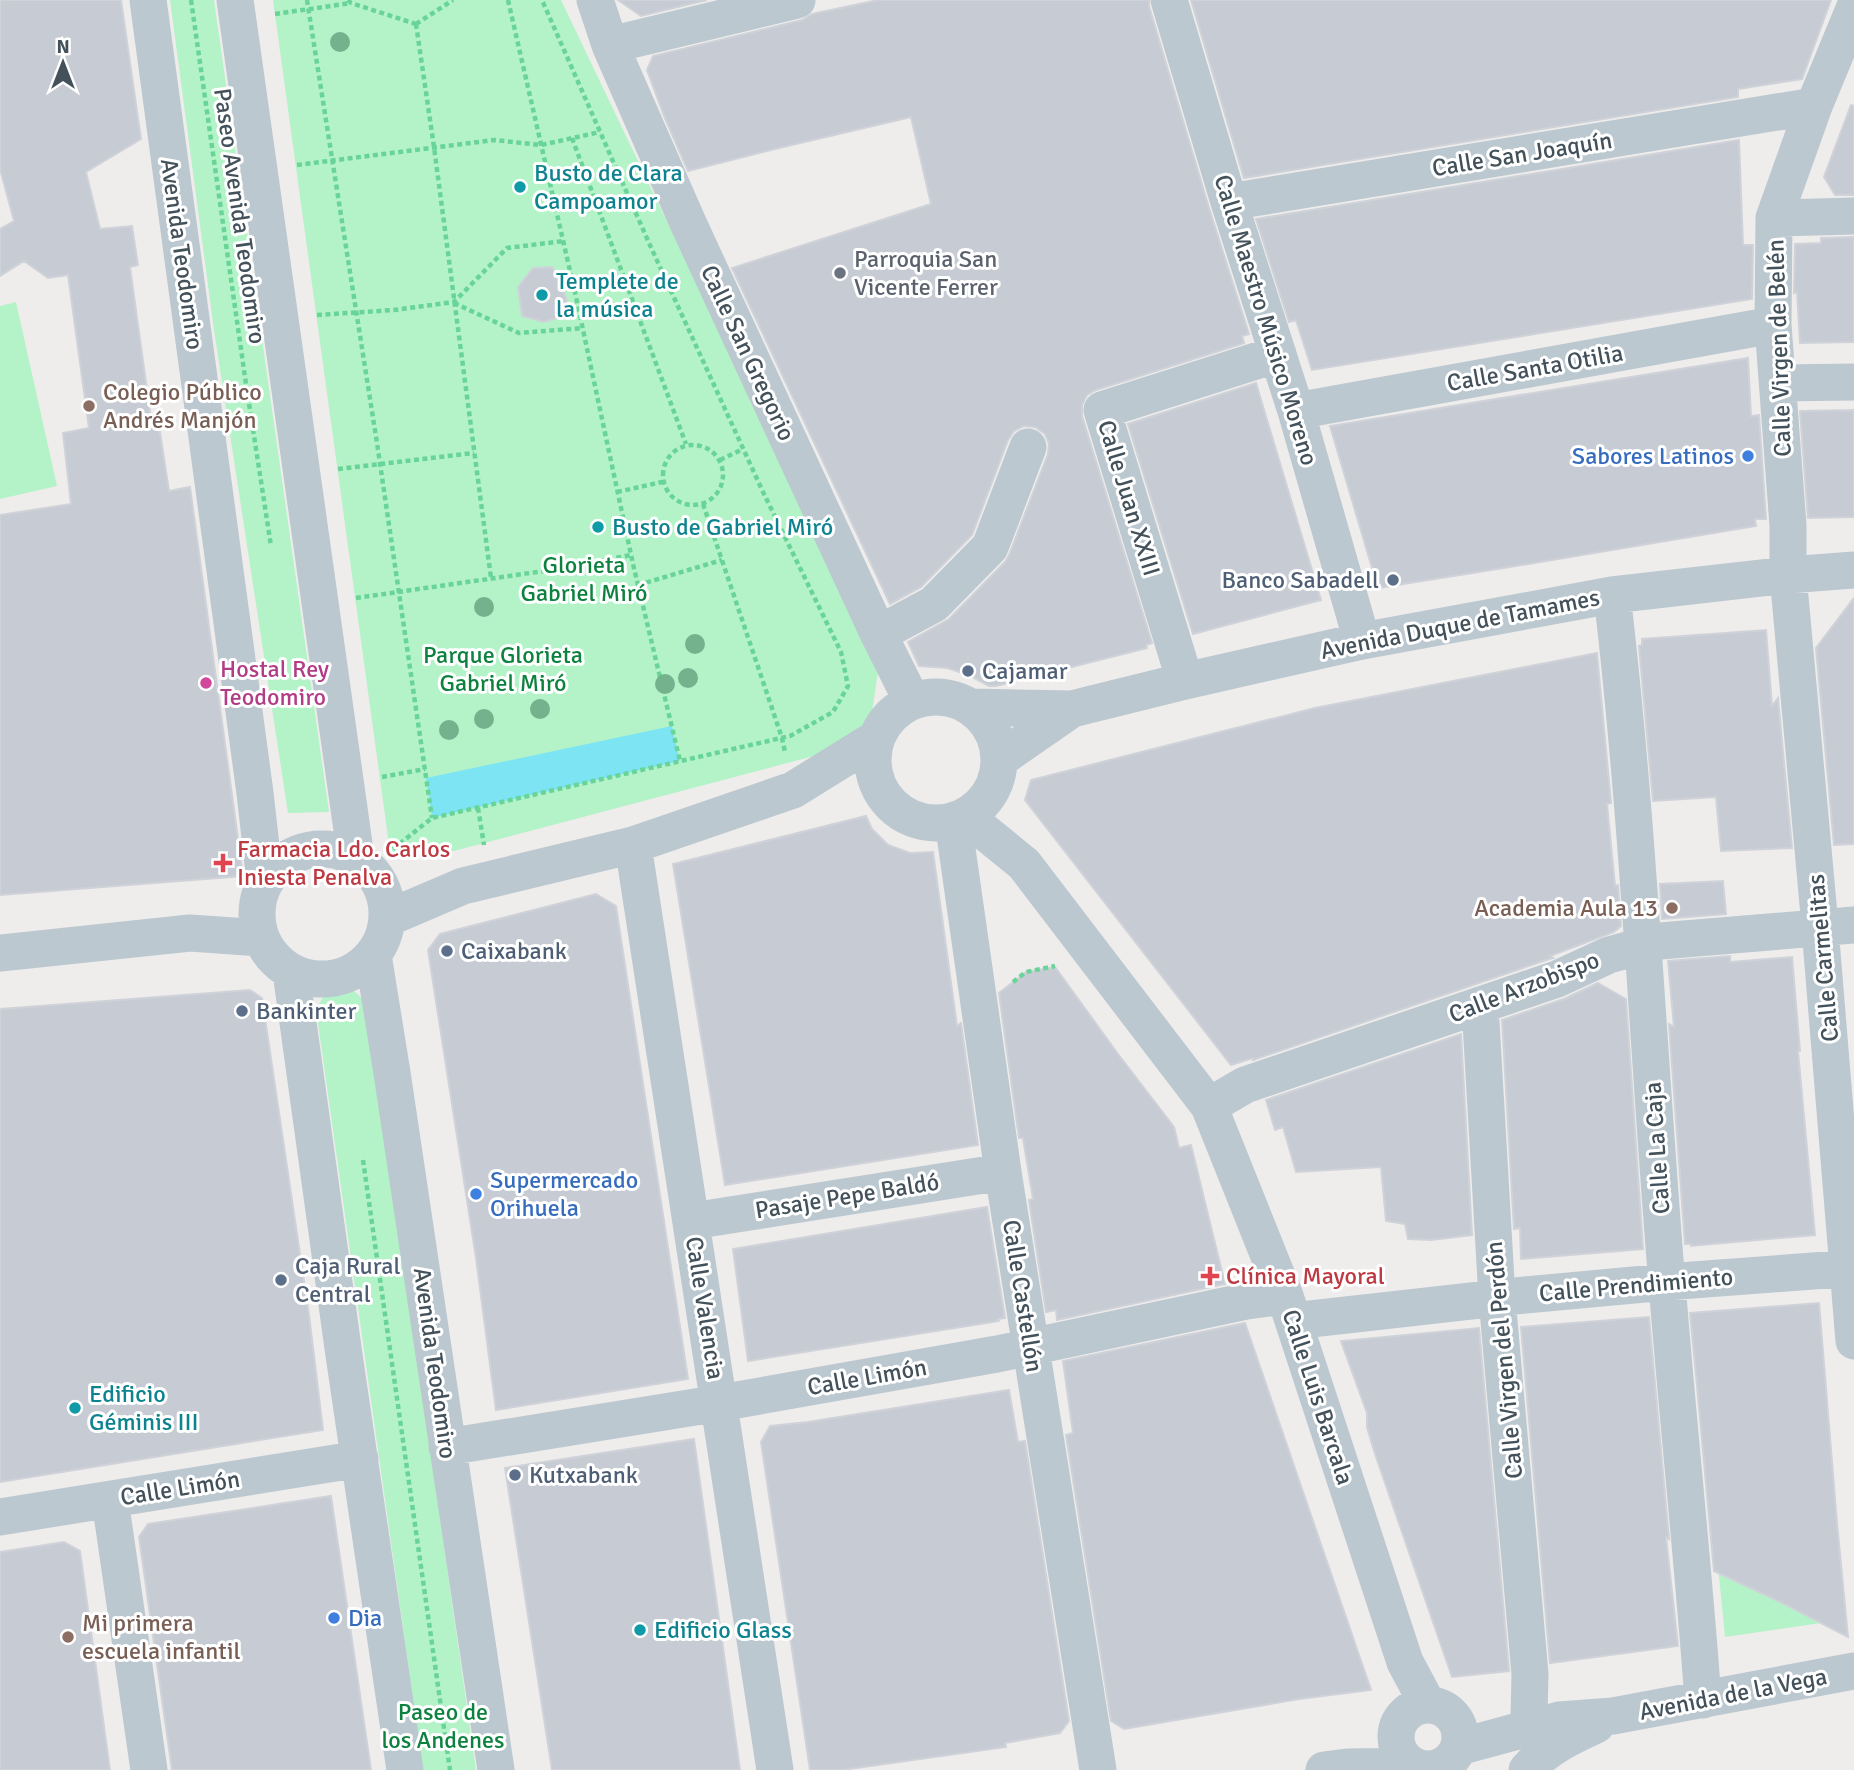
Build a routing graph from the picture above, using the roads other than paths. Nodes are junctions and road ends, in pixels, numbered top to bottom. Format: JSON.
{"nodes":[{"id":1,"x":148,"y":0,"type":"edge"},
{"id":2,"x":234,"y":0,"type":"edge"},
{"id":3,"x":595,"y":0,"type":"edge"},
{"id":4,"x":797,"y":0,"type":"edge"},
{"id":5,"x":1169,"y":0,"type":"edge"},
{"id":6,"x":1854,"y":9,"type":"edge"},
{"id":7,"x":610,"y":45,"type":"junction"},
{"id":8,"x":1814,"y":106,"type":"junction"},
{"id":9,"x":1229,"y":202,"type":"junction"},
{"id":10,"x":1854,"y":216,"type":"edge"},
{"id":11,"x":1774,"y":218,"type":"junction"},
{"id":12,"x":1773,"y":325,"type":"junction"},
{"id":13,"x":1278,"y":354,"type":"junction"},
{"id":14,"x":1854,"y":382,"type":"edge"},
{"id":15,"x":1779,"y":383,"type":"junction"},
{"id":16,"x":1296,"y":411,"type":"junction"},
{"id":17,"x":1028,"y":447,"type":"dead end"},
{"id":18,"x":1854,"y":570,"type":"edge"},
{"id":19,"x":1788,"y":575,"type":"junction"},
{"id":20,"x":1612,"y":595,"type":"junction"},
{"id":21,"x":878,"y":633,"type":"junction"},
{"id":22,"x":1362,"y":640,"type":"junction"},
{"id":23,"x":1185,"y":681,"type":"junction"},
{"id":24,"x":912,"y":701,"type":"junction"},
{"id":25,"x":972,"y":707,"type":"junction"},
{"id":26,"x":1072,"y":709,"type":"junction"},
{"id":27,"x":877,"y":738,"type":"junction"},
{"id":28,"x":996,"y":775,"type":"junction"},
{"id":29,"x":878,"y":784,"type":"junction"},
{"id":30,"x":793,"y":790,"type":"junction"},
{"id":31,"x":959,"y":818,"type":"junction"},
{"id":32,"x":633,"y":845,"type":"junction"},
{"id":33,"x":1024,"y":864,"type":"junction"},
{"id":34,"x":367,"y":868,"type":"junction"},
{"id":35,"x":463,"y":886,"type":"junction"},
{"id":36,"x":261,"y":892,"type":"junction"},
{"id":37,"x":388,"y":918,"type":"junction"},
{"id":38,"x":1837,"y":926,"type":"edge"},
{"id":39,"x":190,"y":933,"type":"junction"},
{"id":40,"x":261,"y":938,"type":"junction"},
{"id":41,"x":1643,"y":945,"type":"junction"},
{"id":42,"x":0,"y":953,"type":"edge"},
{"id":43,"x":373,"y":955,"type":"junction"},
{"id":44,"x":291,"y":972,"type":"junction"},
{"id":45,"x":1480,"y":1005,"type":"junction"},
{"id":46,"x":1209,"y":1106,"type":"junction"},
{"id":47,"x":1003,"y":1172,"type":"junction"},
{"id":48,"x":692,"y":1221,"type":"junction"},
{"id":49,"x":1852,"y":1268,"type":"edge"},
{"id":50,"x":1666,"y":1282,"type":"junction"},
{"id":51,"x":1497,"y":1298,"type":"junction"},
{"id":52,"x":1289,"y":1308,"type":"junction"},
{"id":53,"x":1854,"y":1341,"type":"edge"},
{"id":54,"x":1031,"y":1348,"type":"junction"},
{"id":55,"x":720,"y":1404,"type":"junction"},
{"id":56,"x":447,"y":1447,"type":"junction"},
{"id":57,"x":360,"y":1459,"type":"junction"},
{"id":58,"x":110,"y":1500,"type":"junction"},
{"id":59,"x":0,"y":1517,"type":"edge"},
{"id":60,"x":1854,"y":1671,"type":"edge"},
{"id":61,"x":1703,"y":1700,"type":"junction"},
{"id":62,"x":1613,"y":1716,"type":"junction"},
{"id":63,"x":1544,"y":1718,"type":"junction"},
{"id":64,"x":1434,"y":1746,"type":"edge"},
{"id":65,"x":1336,"y":1768,"type":"edge"},
{"id":66,"x":149,"y":1770,"type":"edge"},
{"id":67,"x":405,"y":1770,"type":"edge"},
{"id":68,"x":496,"y":1770,"type":"edge"},
{"id":69,"x":775,"y":1770,"type":"edge"},
{"id":70,"x":1098,"y":1770,"type":"edge"},
{"id":71,"x":1527,"y":1770,"type":"edge"}],
"edges":[{"from":1,"to":36,"type":"street","name":"Avenida Teodomiro"},
{"from":2,"to":34,"type":"street"},
{"from":3,"to":7,"type":"street","name":"Calle San Gregorio"},
{"from":4,"to":7,"type":"street"},
{"from":5,"to":9,"type":"street","name":"Calle Maestro Músico Moreno"},
{"from":6,"to":8,"type":"street","name":"Calle Virgen de Belén"},
{"from":7,"to":21,"type":"street","name":"Calle San Gregorio"},
{"from":8,"to":9,"type":"street","name":"Calle San Joaquín"},
{"from":8,"to":11,"type":"street","name":"Calle Virgen de Belén"},
{"from":9,"to":13,"type":"street","name":"Calle Maestro Músico Moreno"},
{"from":10,"to":11,"type":"street"},
{"from":11,"to":12,"type":"street","name":"Calle Virgen de Belén"},
{"from":12,"to":15,"type":"street","name":"Calle Virgen de Belén"},
{"from":12,"to":16,"type":"street","name":"Calle Santa Otilia"},
{"from":13,"to":16,"type":"street","name":"Calle Maestro Músico Moreno"},
{"from":13,"to":23,"type":"street","name":"Calle Juan XXIII"},
{"from":14,"to":15,"type":"street"},
{"from":15,"to":19,"type":"street","name":"Calle Virgen de Belén"},
{"from":16,"to":22,"type":"street","name":"Calle Maestro Músico Moreno"},
{"from":17,"to":21,"type":"street"},
{"from":18,"to":19,"type":"street","name":"Avenida Duque de Tamames"},
{"from":19,"to":20,"type":"street","name":"Avenida Duque de Tamames"},
{"from":19,"to":38,"type":"street","name":"Calle Carmelitas"},
{"from":20,"to":22,"type":"street","name":"Avenida Duque de Tamames"},
{"from":20,"to":41,"type":"street","name":"Calle La Caja"},
{"from":21,"to":24,"type":"street","name":"Calle San Gregorio"},
{"from":22,"to":23,"type":"street","name":"Avenida Duque de Tamames"},
{"from":23,"to":26,"type":"street","name":"Avenida Duque de Tamames"},
{"from":24,"to":25,"type":"street"},
{"from":24,"to":27,"type":"street"},
{"from":25,"to":26,"type":"street","name":"Avenida Duque de Tamames"},
{"from":25,"to":28,"type":"street"},
{"from":26,"to":28,"type":"street","name":"Avenida Duque de Tamames"},
{"from":27,"to":29,"type":"street"},
{"from":27,"to":30,"type":"street"},
{"from":28,"to":31,"type":"street"},
{"from":28,"to":33,"type":"street","name":"Calle Luis Barcala"},
{"from":29,"to":30,"type":"street"},
{"from":29,"to":31,"type":"street"},
{"from":30,"to":32,"type":"street"},
{"from":31,"to":33,"type":"street","name":"Calle Luis Barcala"},
{"from":31,"to":47,"type":"street","name":"Calle Castellón"},
{"from":32,"to":35,"type":"street"},
{"from":32,"to":48,"type":"street","name":"Calle Valencia"},
{"from":33,"to":46,"type":"street","name":"Calle Luis Barcala"},
{"from":34,"to":35,"type":"street"},
{"from":34,"to":36,"type":"street"},
{"from":34,"to":37,"type":"street"},
{"from":35,"to":37,"type":"street"},
{"from":36,"to":39,"type":"street"},
{"from":36,"to":40,"type":"street"},
{"from":37,"to":43,"type":"street"},
{"from":38,"to":41,"type":"street","name":"Calle Arzobispo"},
{"from":38,"to":49,"type":"street","name":"Calle Carmelitas"},
{"from":39,"to":40,"type":"street"},
{"from":39,"to":42,"type":"street"},
{"from":40,"to":44,"type":"street"},
{"from":41,"to":45,"type":"street","name":"Calle Arzobispo"},
{"from":41,"to":50,"type":"street","name":"Calle La Caja"},
{"from":43,"to":44,"type":"street"},
{"from":43,"to":56,"type":"street","name":"Avenida Teodomiro"},
{"from":44,"to":57,"type":"street"},
{"from":45,"to":46,"type":"street","name":"Calle Arzobispo"},
{"from":45,"to":51,"type":"street","name":"Calle Virgen del Perdón"},
{"from":46,"to":52,"type":"street","name":"Calle Luis Barcala"},
{"from":47,"to":48,"type":"street","name":"Pasaje Pepe Baldó"},
{"from":47,"to":54,"type":"street","name":"Calle Castellón"},
{"from":48,"to":55,"type":"street","name":"Calle Valencia"},
{"from":49,"to":50,"type":"street","name":"Calle Prendimiento"},
{"from":49,"to":53,"type":"street","name":"Calle Carmelitas"},
{"from":50,"to":51,"type":"street","name":"Calle Prendimiento"},
{"from":50,"to":61,"type":"street","name":"Calle La Caja"},
{"from":51,"to":52,"type":"street","name":"Calle Prendimiento"},
{"from":51,"to":63,"type":"street","name":"Calle Virgen del Perdón"},
{"from":52,"to":54,"type":"street","name":"Calle Limón"},
{"from":52,"to":64,"type":"street","name":"Calle Luis Barcala"},
{"from":54,"to":55,"type":"street","name":"Calle Limón"},
{"from":54,"to":70,"type":"street","name":"Calle Castellón"},
{"from":55,"to":56,"type":"street","name":"Calle Limón"},
{"from":55,"to":69,"type":"street","name":"Calle Valencia"},
{"from":56,"to":68,"type":"street","name":"Avenida Teodomiro"},
{"from":57,"to":58,"type":"street","name":"Calle Limón"},
{"from":57,"to":67,"type":"street"},
{"from":58,"to":59,"type":"street","name":"Calle Limón"},
{"from":58,"to":66,"type":"street"},
{"from":60,"to":61,"type":"street","name":"Avenida de la Vega"},
{"from":61,"to":62,"type":"street","name":"Avenida de la Vega"},
{"from":62,"to":63,"type":"street","name":"Avenida de la Vega"},
{"from":62,"to":71,"type":"street","name":"Avenida de la Vega"},
{"from":63,"to":64,"type":"street","name":"Avenida de la Vega"},
{"from":64,"to":65,"type":"street"}]}
